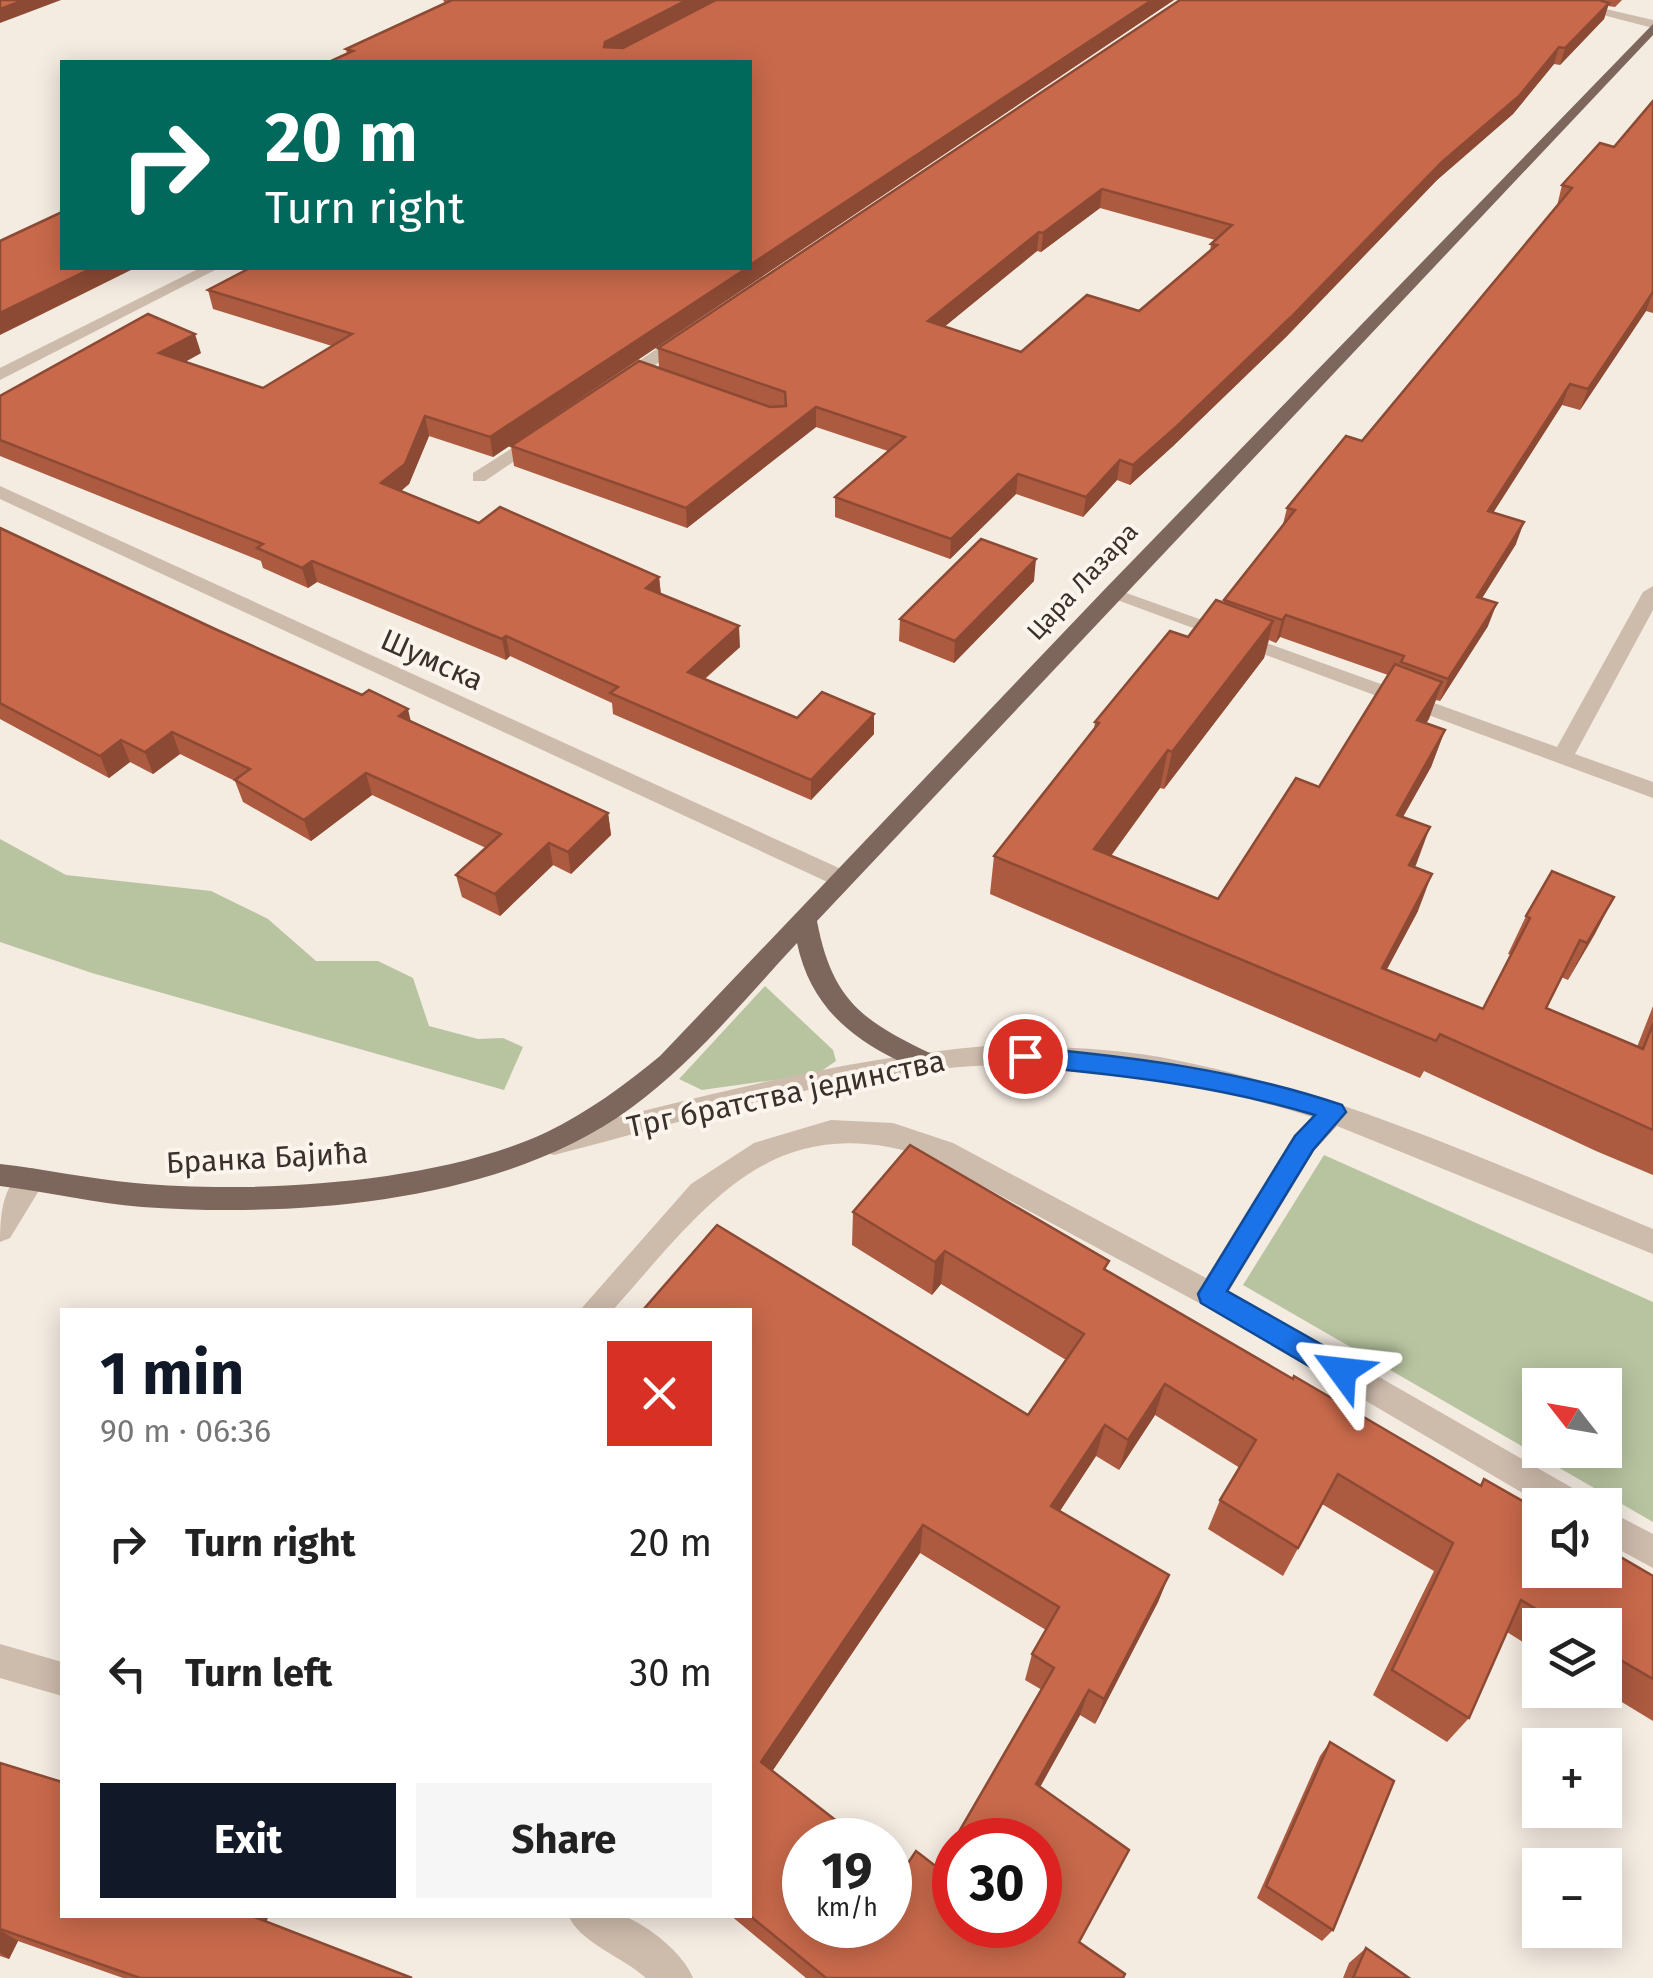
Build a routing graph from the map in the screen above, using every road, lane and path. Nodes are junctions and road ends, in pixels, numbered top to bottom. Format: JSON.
{"nodes":[{"id":1,"x":1551,"y":0,"type":"edge"},
{"id":2,"x":1653,"y":26,"type":"edge"},
{"id":3,"x":206,"y":270,"type":"edge"},
{"id":4,"x":699,"y":328,"type":"edge"},
{"id":5,"x":0,"y":374,"type":"edge"},
{"id":6,"x":606,"y":391,"type":"edge"},
{"id":7,"x":558,"y":423,"type":"edge"},
{"id":8,"x":480,"y":477,"type":"dead end"},
{"id":9,"x":0,"y":492,"type":"edge"},
{"id":10,"x":1653,"y":592,"type":"edge"},
{"id":11,"x":1110,"y":594,"type":"junction"},
{"id":12,"x":1563,"y":756,"type":"junction"},
{"id":13,"x":1653,"y":790,"type":"edge"},
{"id":14,"x":842,"y":879,"type":"junction"},
{"id":15,"x":805,"y":919,"type":"junction"},
{"id":16,"x":923,"y":1061,"type":"junction"},
{"id":17,"x":1334,"y":1112,"type":"junction"},
{"id":18,"x":534,"y":1149,"type":"junction"},
{"id":19,"x":0,"y":1176,"type":"edge"},
{"id":20,"x":32,"y":1179,"type":"junction"},
{"id":21,"x":0,"y":1230,"type":"edge"},
{"id":22,"x":1653,"y":1242,"type":"edge"},
{"id":23,"x":1211,"y":1294,"type":"junction"},
{"id":24,"x":597,"y":1308,"type":"edge"},
{"id":25,"x":1543,"y":1488,"type":"edge"},
{"id":26,"x":1622,"y":1534,"type":"edge"},
{"id":27,"x":1653,"y":1552,"type":"edge"},
{"id":28,"x":0,"y":1661,"type":"edge"},
{"id":29,"x":60,"y":1678,"type":"edge"},
{"id":30,"x":592,"y":1918,"type":"edge"},
{"id":31,"x":674,"y":1978,"type":"edge"}],
"edges":[{"from":1,"to":2,"type":"street"},
{"from":2,"to":11,"type":"main road","name":"Цара Лазара"},
{"from":3,"to":5,"type":"street"},
{"from":4,"to":6,"type":"street"},
{"from":7,"to":8,"type":"street"},
{"from":9,"to":14,"type":"street","name":"Шумска"},
{"from":10,"to":12,"type":"street"},
{"from":11,"to":12,"type":"street"},
{"from":11,"to":14,"type":"main road","name":"Цара Лазара"},
{"from":12,"to":13,"type":"street"},
{"from":14,"to":15,"type":"main road","name":"Цара Лазара"},
{"from":15,"to":16,"type":"main road"},
{"from":15,"to":18,"type":"main road","name":"Цара Лазара"},
{"from":16,"to":17,"type":"street","name":"Трг братства јединства"},
{"from":16,"to":18,"type":"street","name":"Трг братства јединства"},
{"from":17,"to":22,"type":"street","name":"Трг братства јединства"},
{"from":17,"to":23,"type":"street"},
{"from":18,"to":20,"type":"main road","name":"Бранка Бајића"},
{"from":19,"to":20,"type":"main road","name":"Бранка Бајића"},
{"from":20,"to":21,"type":"street"},
{"from":23,"to":24,"type":"street"},
{"from":23,"to":25,"type":"street"},
{"from":26,"to":27,"type":"street"},
{"from":28,"to":29,"type":"street"},
{"from":30,"to":31,"type":"street"}]}
